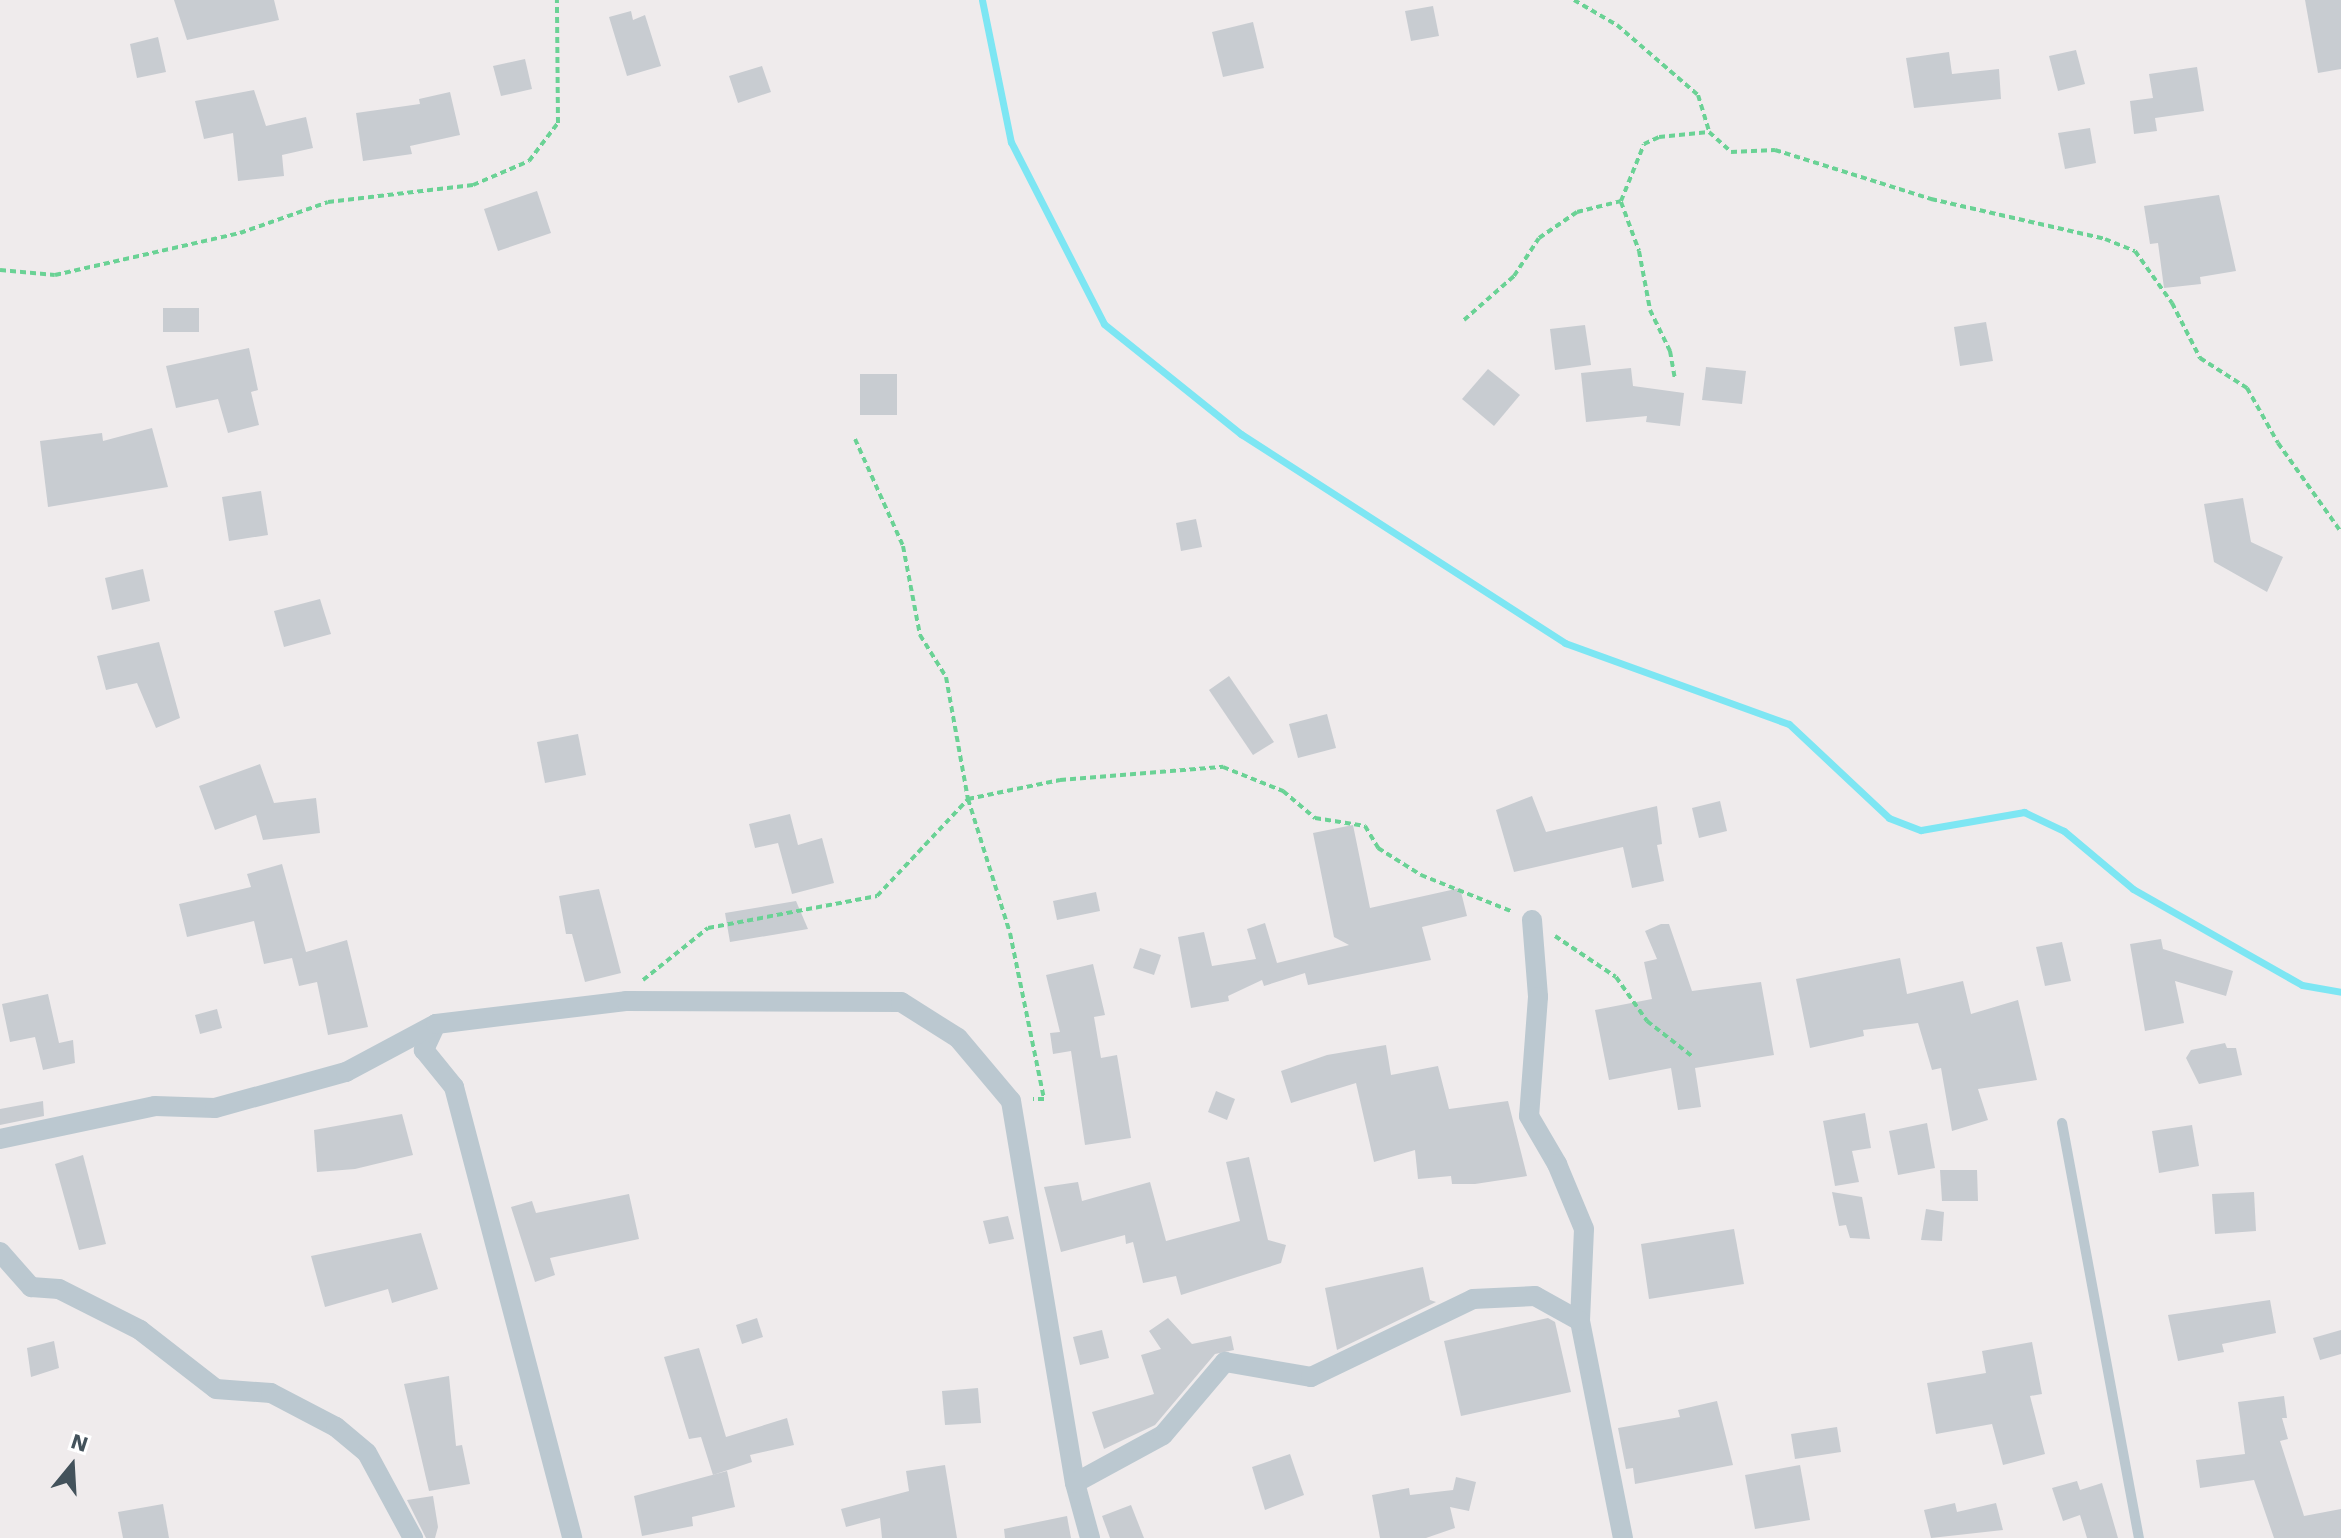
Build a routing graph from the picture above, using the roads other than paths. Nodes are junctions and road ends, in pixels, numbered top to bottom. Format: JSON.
{"nodes":[{"id":1,"x":1532,"y":920,"type":"road end"},
{"id":2,"x":436,"y":1024,"type":"junction"},
{"id":3,"x":2062,"y":1123,"type":"dead end"},
{"id":4,"x":0,"y":1139,"type":"edge"},
{"id":5,"x":0,"y":1252,"type":"edge"},
{"id":6,"x":1580,"y":1321,"type":"junction"},
{"id":7,"x":1075,"y":1483,"type":"junction"},
{"id":8,"x":413,"y":1538,"type":"edge"},
{"id":9,"x":572,"y":1538,"type":"edge"},
{"id":10,"x":1090,"y":1538,"type":"edge"},
{"id":11,"x":1623,"y":1538,"type":"edge"},
{"id":12,"x":2139,"y":1538,"type":"edge"}],
"edges":[{"from":1,"to":6,"type":"street"},
{"from":2,"to":4,"type":"street"},
{"from":2,"to":7,"type":"street"},
{"from":2,"to":9,"type":"street"},
{"from":3,"to":12,"type":"lane"},
{"from":5,"to":8,"type":"street"},
{"from":6,"to":7,"type":"street"},
{"from":6,"to":11,"type":"street"},
{"from":7,"to":10,"type":"street"}]}
